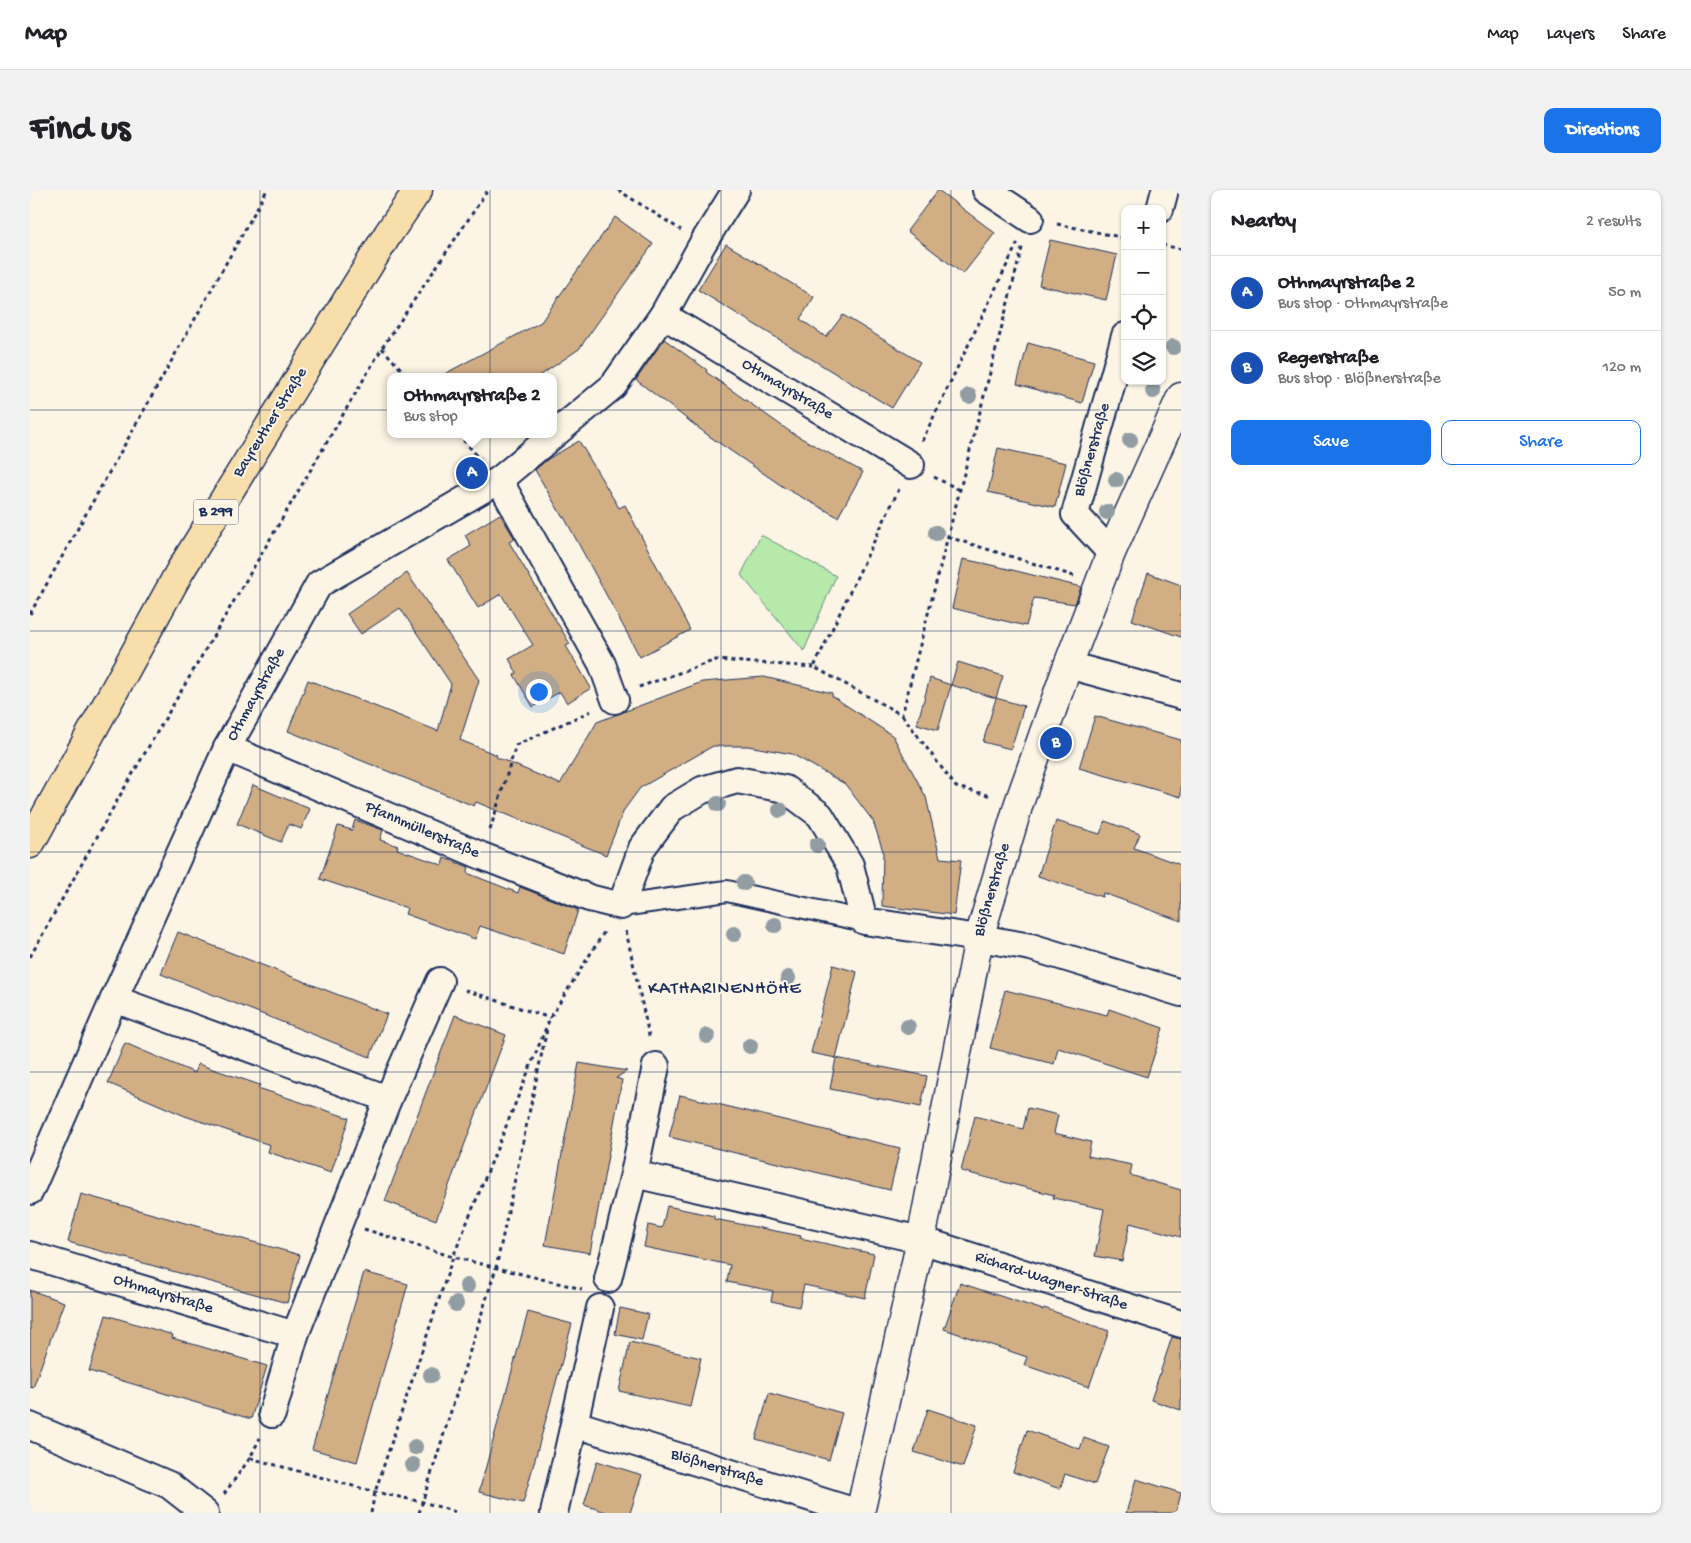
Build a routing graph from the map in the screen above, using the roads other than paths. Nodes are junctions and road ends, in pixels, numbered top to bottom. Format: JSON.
{"nodes":[{"id":1,"x":418,"y":190,"type":"edge"},
{"id":2,"x":736,"y":190,"type":"edge"},
{"id":3,"x":986,"y":190,"type":"edge"},
{"id":4,"x":1165,"y":190,"type":"edge"},
{"id":5,"x":1161,"y":205,"type":"edge"},
{"id":6,"x":1030,"y":219,"type":"road end"},
{"id":7,"x":663,"y":314,"type":"junction"},
{"id":8,"x":1124,"y":340,"type":"edge"},
{"id":9,"x":1181,"y":397,"type":"edge"},
{"id":10,"x":557,"y":432,"type":"edge"},
{"id":11,"x":549,"y":438,"type":"edge"},
{"id":12,"x":911,"y":465,"type":"dead end"},
{"id":13,"x":498,"y":480,"type":"junction"},
{"id":14,"x":1111,"y":553,"type":"junction"},
{"id":15,"x":1068,"y":665,"type":"junction"},
{"id":16,"x":1181,"y":696,"type":"edge"},
{"id":17,"x":615,"y":700,"type":"dead end"},
{"id":18,"x":227,"y":748,"type":"junction"},
{"id":19,"x":30,"y":844,"type":"edge"},
{"id":20,"x":621,"y":906,"type":"junction"},
{"id":21,"x":864,"y":921,"type":"junction"},
{"id":22,"x":979,"y":938,"type":"junction"},
{"id":23,"x":440,"y":981,"type":"road end"},
{"id":24,"x":1181,"y":993,"type":"edge"},
{"id":25,"x":114,"y":999,"type":"junction"},
{"id":26,"x":656,"y":1066,"type":"road end"},
{"id":27,"x":388,"y":1099,"type":"junction"},
{"id":28,"x":634,"y":1174,"type":"junction"},
{"id":29,"x":30,"y":1192,"type":"edge"},
{"id":30,"x":921,"y":1240,"type":"junction"},
{"id":31,"x":30,"y":1255,"type":"edge"},
{"id":32,"x":1181,"y":1324,"type":"edge"},
{"id":33,"x":295,"y":1335,"type":"junction"},
{"id":34,"x":272,"y":1414,"type":"road end"},
{"id":35,"x":575,"y":1424,"type":"junction"},
{"id":36,"x":30,"y":1426,"type":"edge"},
{"id":37,"x":213,"y":1505,"type":"edge"},
{"id":38,"x":554,"y":1513,"type":"edge"},
{"id":39,"x":859,"y":1513,"type":"edge"}],
"edges":[{"from":1,"to":19,"type":"main road","name":"Bayreuther Straße","number":"B 299"},
{"from":2,"to":7,"type":"street","name":"Othmayrstraße"},
{"from":3,"to":6,"type":"street"},
{"from":4,"to":5,"type":"street"},
{"from":7,"to":10,"type":"street","name":"Othmayrstraße"},
{"from":7,"to":12,"type":"street","name":"Othmayrstraße"},
{"from":8,"to":14,"type":"street","name":"Blößnerstraße"},
{"from":9,"to":14,"type":"street","name":"Blößnerstraße"},
{"from":11,"to":13,"type":"street","name":"Othmayrstraße"},
{"from":13,"to":17,"type":"street"},
{"from":13,"to":18,"type":"street","name":"Othmayrstraße"},
{"from":14,"to":15,"type":"street","name":"Blößnerstraße"},
{"from":15,"to":16,"type":"street"},
{"from":15,"to":22,"type":"street","name":"Blößnerstraße"},
{"from":18,"to":20,"type":"street","name":"Pfannmüllerstraße"},
{"from":18,"to":25,"type":"street","name":"Othmayrstraße"},
{"from":20,"to":21,"type":"street","name":"Pfannmüllerstraße"},
{"from":20,"to":21,"type":"street"},
{"from":21,"to":22,"type":"street","name":"Pfannmüllerstraße"},
{"from":22,"to":24,"type":"street","name":"Pfannmüllerstraße"},
{"from":22,"to":30,"type":"street","name":"Blößnerstraße"},
{"from":23,"to":27,"type":"street"},
{"from":25,"to":27,"type":"street"},
{"from":25,"to":29,"type":"street","name":"Othmayrstraße"},
{"from":26,"to":28,"type":"street"},
{"from":27,"to":33,"type":"street"},
{"from":28,"to":30,"type":"street"},
{"from":28,"to":35,"type":"street"},
{"from":30,"to":32,"type":"street","name":"Richard-Wagner-Straße"},
{"from":30,"to":39,"type":"street","name":"Blößnerstraße"},
{"from":31,"to":33,"type":"street","name":"Othmayrstraße"},
{"from":33,"to":34,"type":"street"},
{"from":35,"to":38,"type":"street"},
{"from":35,"to":39,"type":"street","name":"Blößnerstraße"},
{"from":36,"to":37,"type":"street"}]}
